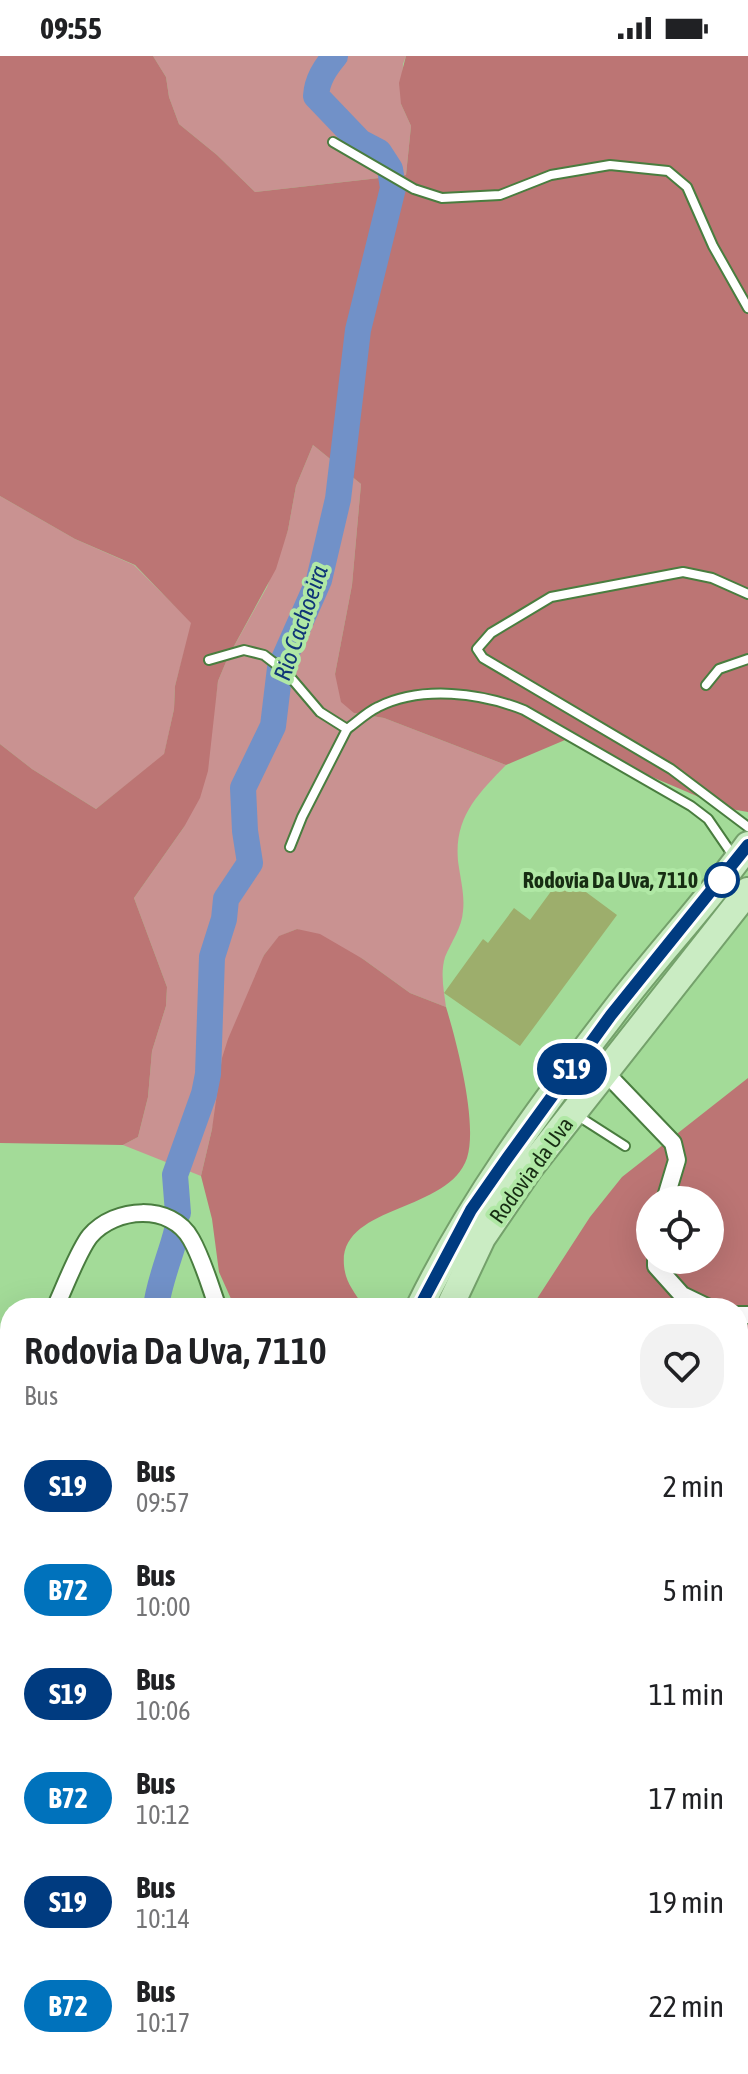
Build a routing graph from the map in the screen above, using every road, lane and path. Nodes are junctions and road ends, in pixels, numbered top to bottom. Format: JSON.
{"nodes":[{"id":1,"x":333,"y":142,"type":"dead end"},
{"id":2,"x":748,"y":308,"type":"edge"},
{"id":3,"x":748,"y":594,"type":"edge"},
{"id":4,"x":748,"y":659,"type":"edge"},
{"id":5,"x":209,"y":660,"type":"dead end"},
{"id":6,"x":706,"y":685,"type":"dead end"},
{"id":7,"x":347,"y":729,"type":"junction"},
{"id":8,"x":748,"y":827,"type":"edge"},
{"id":9,"x":290,"y":847,"type":"dead end"},
{"id":10,"x":743,"y":853,"type":"edge"},
{"id":11,"x":748,"y":891,"type":"edge"},
{"id":12,"x":605,"y":1072,"type":"junction"},
{"id":13,"x":572,"y":1112,"type":"junction"},
{"id":14,"x":625,"y":1146,"type":"dead end"},
{"id":15,"x":669,"y":1186,"type":"edge"},
{"id":16,"x":663,"y":1274,"type":"edge"},
{"id":17,"x":60,"y":1298,"type":"edge"},
{"id":18,"x":214,"y":1298,"type":"edge"},
{"id":19,"x":424,"y":1298,"type":"edge"},
{"id":20,"x":454,"y":1298,"type":"edge"},
{"id":21,"x":688,"y":1298,"type":"edge"}],
"edges":[{"from":1,"to":2,"type":"lane"},
{"from":3,"to":8,"type":"lane"},
{"from":4,"to":6,"type":"lane"},
{"from":5,"to":7,"type":"lane"},
{"from":7,"to":9,"type":"lane"},
{"from":7,"to":10,"type":"lane"},
{"from":10,"to":19,"type":"main road","name":"Rodovia da Uva"},
{"from":11,"to":12,"type":"main road","name":"Rodovia da Uva"},
{"from":12,"to":13,"type":"main road","name":"Rodovia da Uva"},
{"from":12,"to":15,"type":"street"},
{"from":13,"to":14,"type":"lane"},
{"from":13,"to":20,"type":"main road","name":"Rodovia da Uva"},
{"from":16,"to":21,"type":"street"},
{"from":17,"to":18,"type":"street"}]}
